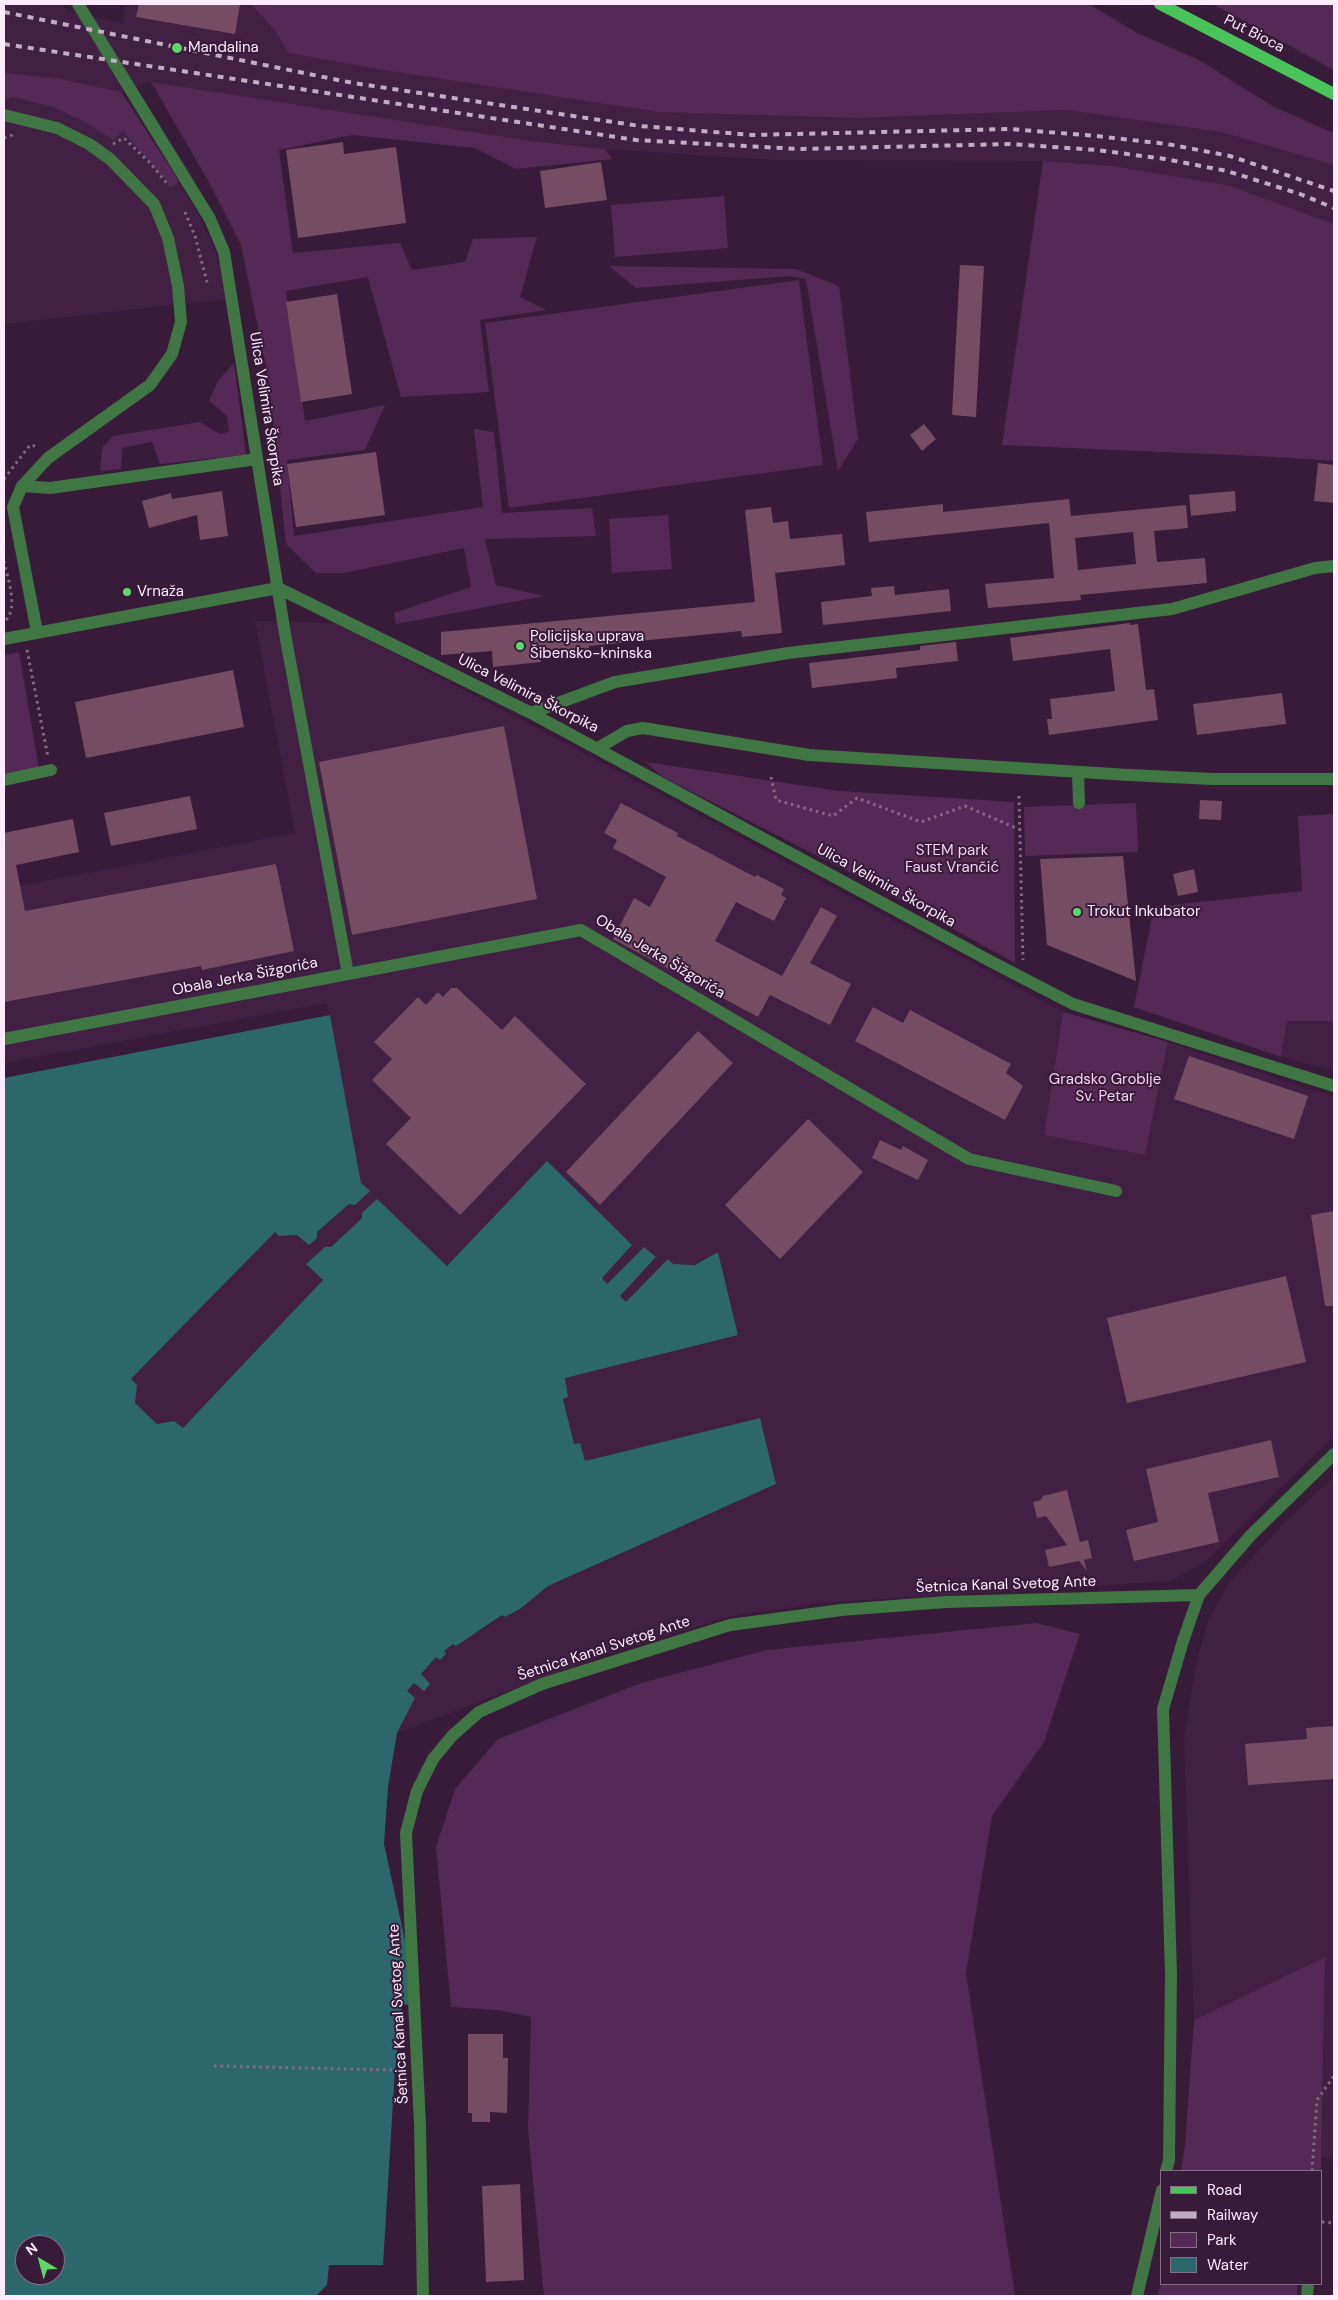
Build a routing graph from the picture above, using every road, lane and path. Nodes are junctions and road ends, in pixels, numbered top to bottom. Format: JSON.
{"nodes":[{"id":1,"x":78,"y":4,"type":"edge"},
{"id":2,"x":1160,"y":4,"type":"edge"},
{"id":3,"x":1334,"y":94,"type":"edge"},
{"id":4,"x":4,"y":115,"type":"edge"},
{"id":5,"x":14,"y":126,"type":"dead end"},
{"id":6,"x":4,"y":138,"type":"edge"},
{"id":7,"x":47,"y":442,"type":"dead end"},
{"id":8,"x":258,"y":459,"type":"junction"},
{"id":9,"x":4,"y":479,"type":"edge"},
{"id":10,"x":22,"y":486,"type":"junction"},
{"id":11,"x":4,"y":561,"type":"edge"},
{"id":12,"x":1334,"y":566,"type":"edge"},
{"id":13,"x":278,"y":588,"type":"junction"},
{"id":14,"x":4,"y":622,"type":"edge"},
{"id":15,"x":37,"y":632,"type":"junction"},
{"id":16,"x":24,"y":635,"type":"junction"},
{"id":17,"x":4,"y":639,"type":"edge"},
{"id":18,"x":531,"y":713,"type":"junction"},
{"id":19,"x":598,"y":748,"type":"junction"},
{"id":20,"x":51,"y":770,"type":"joint"},
{"id":21,"x":1078,"y":772,"type":"junction"},
{"id":22,"x":771,"y":777,"type":"dead end"},
{"id":23,"x":1334,"y":779,"type":"edge"},
{"id":24,"x":4,"y":780,"type":"edge"},
{"id":25,"x":1019,"y":796,"type":"dead end"},
{"id":26,"x":1079,"y":803,"type":"dead end"},
{"id":27,"x":1021,"y":830,"type":"junction"},
{"id":28,"x":348,"y":974,"type":"junction"},
{"id":29,"x":1023,"y":978,"type":"junction"},
{"id":30,"x":4,"y":1039,"type":"edge"},
{"id":31,"x":1334,"y":1086,"type":"edge"},
{"id":32,"x":1116,"y":1192,"type":"dead end"},
{"id":33,"x":1334,"y":1454,"type":"edge"},
{"id":34,"x":1199,"y":1595,"type":"junction"},
{"id":35,"x":214,"y":2066,"type":"dead end"},
{"id":36,"x":394,"y":2070,"type":"dead end"},
{"id":37,"x":1334,"y":2076,"type":"edge"},
{"id":38,"x":1166,"y":2170,"type":"edge"},
{"id":39,"x":1312,"y":2170,"type":"edge"},
{"id":40,"x":1160,"y":2198,"type":"edge"},
{"id":41,"x":423,"y":2296,"type":"edge"},
{"id":42,"x":1137,"y":2296,"type":"edge"}],
"edges":[{"from":1,"to":8,"type":"street","name":"Ulica Velimira Škorpika"},
{"from":2,"to":3,"type":"main road","name":"Put Bioca"},
{"from":4,"to":10,"type":"street"},
{"from":5,"to":6,"type":"path"},
{"from":7,"to":9,"type":"path"},
{"from":8,"to":10,"type":"street"},
{"from":8,"to":13,"type":"street","name":"Ulica Velimira Škorpika"},
{"from":10,"to":15,"type":"street"},
{"from":11,"to":14,"type":"path"},
{"from":12,"to":18,"type":"street"},
{"from":13,"to":15,"type":"street"},
{"from":13,"to":18,"type":"street","name":"Ulica Velimira Škorpika"},
{"from":13,"to":28,"type":"street"},
{"from":15,"to":16,"type":"street"},
{"from":16,"to":17,"type":"street"},
{"from":16,"to":20,"type":"path"},
{"from":18,"to":19,"type":"street","name":"Ulica Velimira Škorpika"},
{"from":19,"to":21,"type":"street"},
{"from":19,"to":29,"type":"street","name":"Ulica Velimira Škorpika"},
{"from":20,"to":24,"type":"street"},
{"from":21,"to":23,"type":"street"},
{"from":21,"to":26,"type":"street"},
{"from":22,"to":27,"type":"path"},
{"from":25,"to":27,"type":"path"},
{"from":27,"to":29,"type":"path"},
{"from":28,"to":30,"type":"street","name":"Obala Jerka Šižgorića"},
{"from":28,"to":32,"type":"street","name":"Obala Jerka Šižgorića"},
{"from":29,"to":31,"type":"street","name":"Ulica Velimira Škorpika"},
{"from":33,"to":34,"type":"street"},
{"from":34,"to":38,"type":"street"},
{"from":34,"to":41,"type":"street","name":"Šetnica Kanal Svetog Ante"},
{"from":35,"to":36,"type":"path"},
{"from":37,"to":39,"type":"path"},
{"from":40,"to":42,"type":"street"}]}
